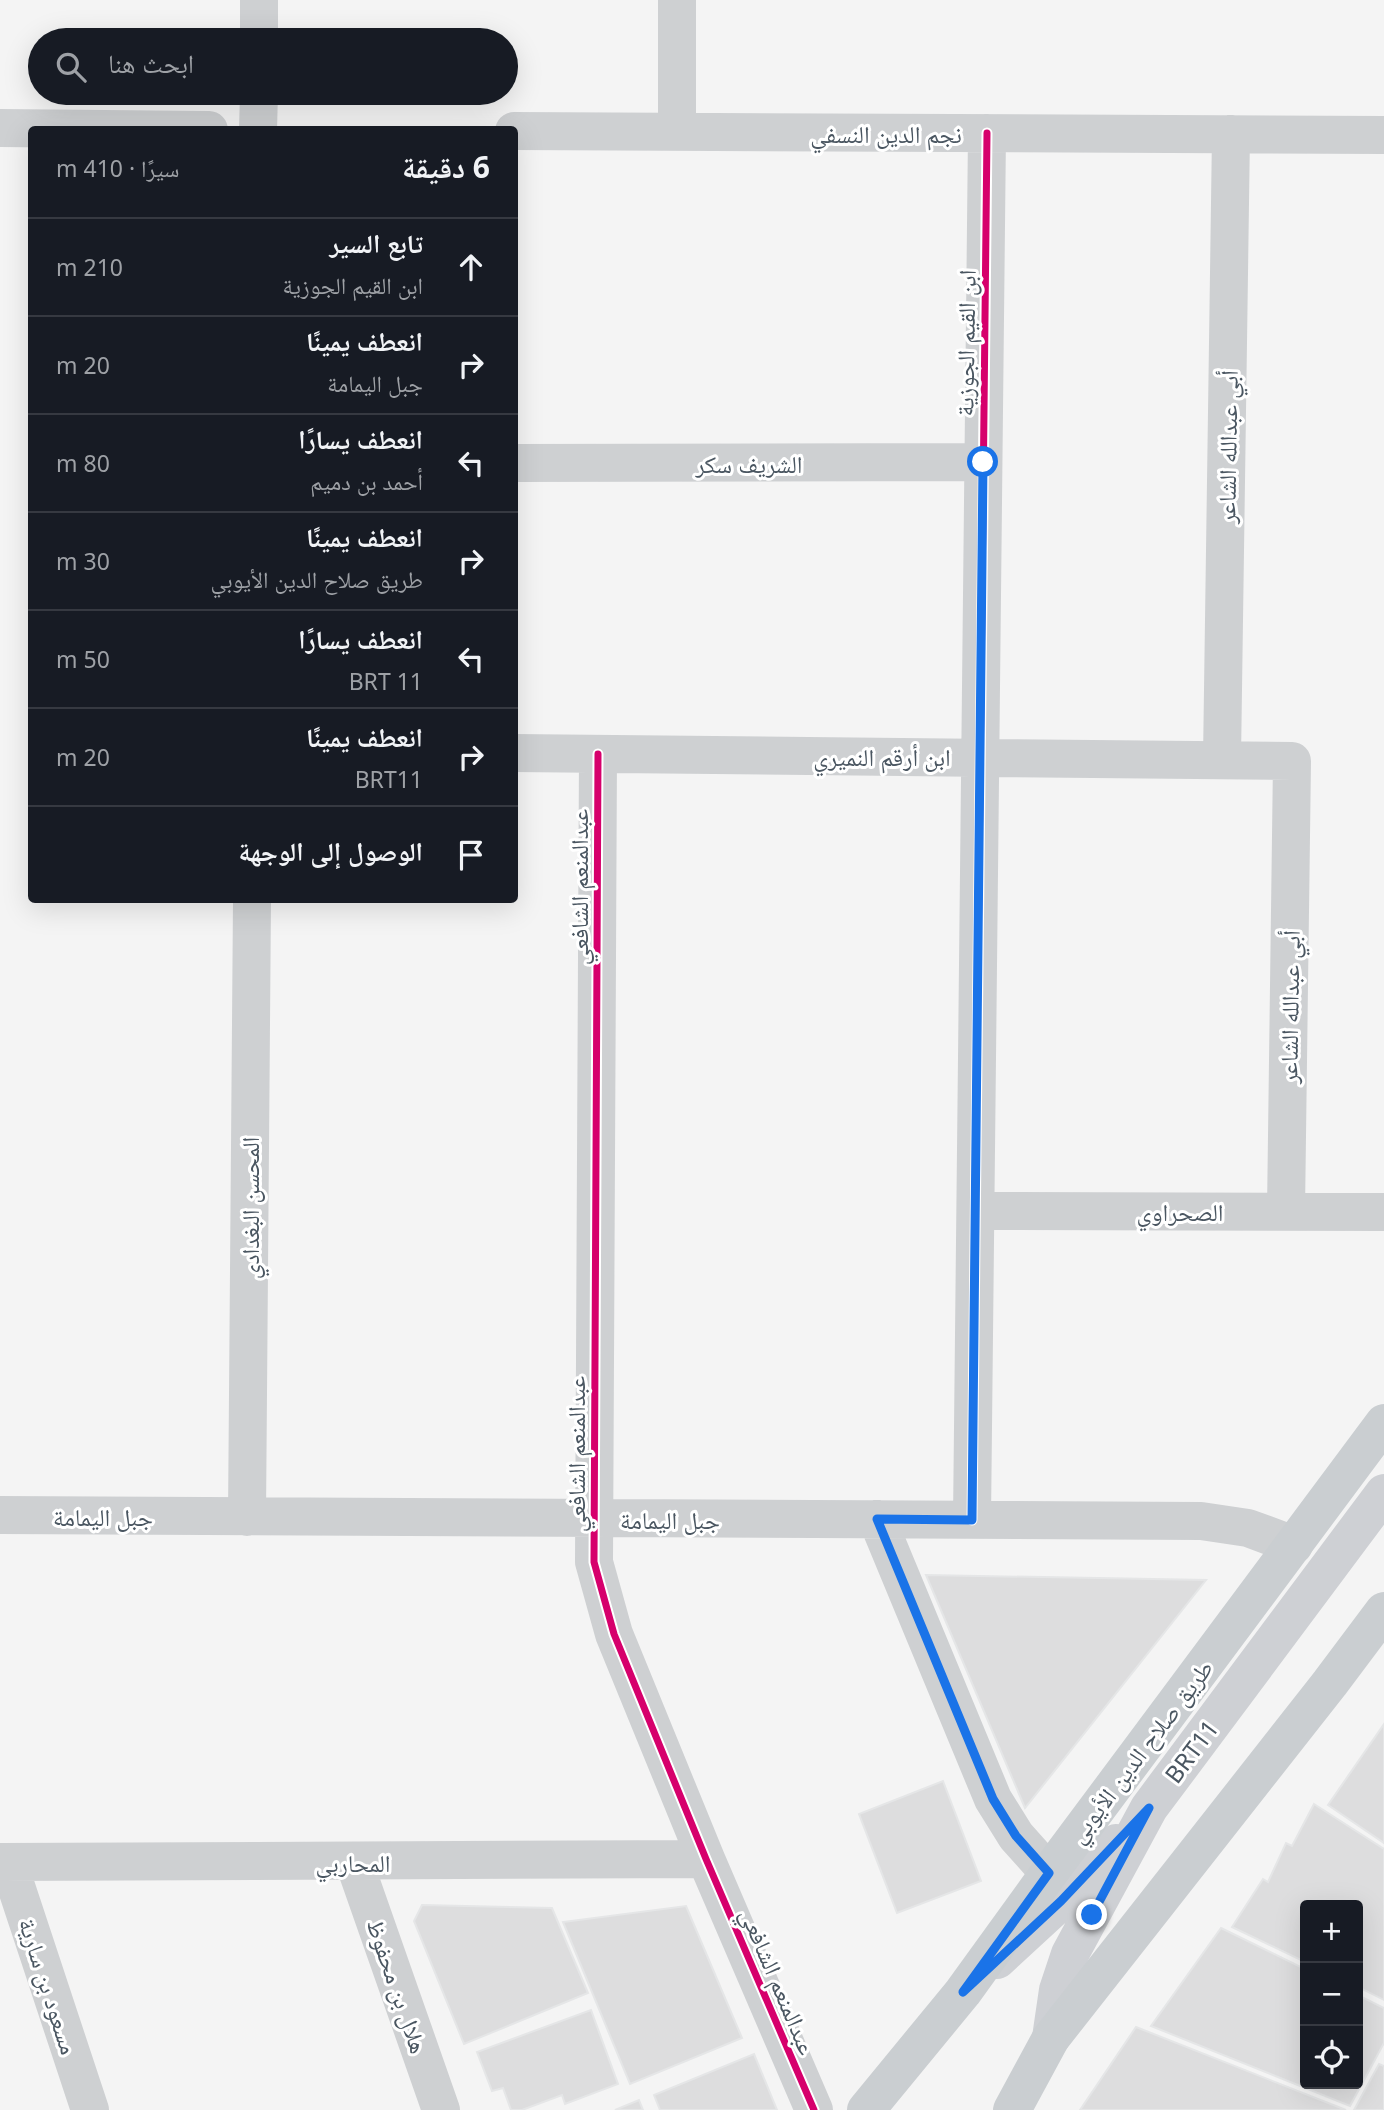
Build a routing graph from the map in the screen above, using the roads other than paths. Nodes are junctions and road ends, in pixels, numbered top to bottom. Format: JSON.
{"nodes":[{"id":1,"x":259,"y":0,"type":"edge"},
{"id":2,"x":677,"y":0,"type":"edge"},
{"id":3,"x":259,"y":28,"type":"edge"},
{"id":4,"x":258,"y":105,"type":"edge"},
{"id":5,"x":258,"y":126,"type":"edge"},
{"id":6,"x":0,"y":128,"type":"edge"},
{"id":7,"x":28,"y":128,"type":"edge"},
{"id":8,"x":518,"y":131,"type":"edge"},
{"id":9,"x":677,"y":132,"type":"junction"},
{"id":10,"x":987,"y":134,"type":"junction"},
{"id":11,"x":1231,"y":135,"type":"junction"},
{"id":12,"x":1384,"y":135,"type":"edge"},
{"id":13,"x":983,"y":462,"type":"junction"},
{"id":14,"x":518,"y":463,"type":"edge"},
{"id":15,"x":518,"y":753,"type":"edge"},
{"id":16,"x":598,"y":754,"type":"junction"},
{"id":17,"x":980,"y":757,"type":"junction"},
{"id":18,"x":1222,"y":759,"type":"junction"},
{"id":19,"x":1292,"y":761,"type":"joint"},
{"id":20,"x":252,"y":903,"type":"edge"},
{"id":21,"x":976,"y":1211,"type":"junction"},
{"id":22,"x":1286,"y":1211,"type":"junction"},
{"id":23,"x":1384,"y":1212,"type":"edge"},
{"id":24,"x":1384,"y":1423,"type":"edge"},
{"id":25,"x":1384,"y":1493,"type":"edge"},
{"id":26,"x":0,"y":1515,"type":"edge"},
{"id":27,"x":247,"y":1517,"type":"junction"},
{"id":28,"x":593,"y":1518,"type":"junction"},
{"id":29,"x":877,"y":1519,"type":"junction"},
{"id":30,"x":972,"y":1520,"type":"junction"},
{"id":31,"x":1294,"y":1545,"type":"junction"},
{"id":32,"x":1384,"y":1611,"type":"edge"},
{"id":33,"x":1149,"y":1808,"type":"junction"},
{"id":34,"x":706,"y":1859,"type":"junction"},
{"id":35,"x":4,"y":1862,"type":"edge"},
{"id":36,"x":354,"y":1862,"type":"junction"},
{"id":37,"x":1049,"y":1873,"type":"junction"},
{"id":38,"x":963,"y":1992,"type":"junction"},
{"id":39,"x":1051,"y":2038,"type":"junction"},
{"id":40,"x":90,"y":2110,"type":"edge"},
{"id":41,"x":441,"y":2110,"type":"edge"},
{"id":42,"x":814,"y":2110,"type":"edge"},
{"id":43,"x":866,"y":2110,"type":"edge"},
{"id":44,"x":1012,"y":2110,"type":"edge"}],
"edges":[{"from":1,"to":3,"type":"street"},
{"from":2,"to":9,"type":"street"},
{"from":4,"to":5,"type":"street"},
{"from":6,"to":7,"type":"street"},
{"from":8,"to":9,"type":"street","name":"نجم الدين النسفي"},
{"from":9,"to":10,"type":"street","name":"نجم الدين النسفي"},
{"from":10,"to":11,"type":"street","name":"نجم الدين النسفي"},
{"from":10,"to":13,"type":"street","name":"ابن القيم الجوزية"},
{"from":11,"to":12,"type":"street","name":"نجم الدين النسفي"},
{"from":11,"to":18,"type":"street","name":"أبي عبدالله الشاعر"},
{"from":13,"to":14,"type":"street","name":"الشريف سكر"},
{"from":13,"to":17,"type":"street","name":"ابن القيم الجوزية"},
{"from":15,"to":16,"type":"street","name":"ابن أرقم النميري"},
{"from":16,"to":17,"type":"street","name":"ابن أرقم النميري"},
{"from":16,"to":28,"type":"street","name":"عبدالمنعم الشافعي"},
{"from":17,"to":18,"type":"street","name":"ابن أرقم النميري"},
{"from":17,"to":21,"type":"street","name":"ابن القيم الجوزية"},
{"from":18,"to":19,"type":"street","name":"ابن أرقم النميري"},
{"from":19,"to":22,"type":"street","name":"أبي عبدالله الشاعر"},
{"from":20,"to":27,"type":"street","name":"المحسن البغدادي"},
{"from":21,"to":22,"type":"street","name":"الصحراوي"},
{"from":21,"to":30,"type":"street","name":"ابن القيم الجوزية"},
{"from":22,"to":23,"type":"street","name":"الصحراوي"},
{"from":24,"to":31,"type":"main road","name":"طريق صلاح الدين الأيوبي"},
{"from":25,"to":33,"type":"main road","name":"BRT11"},
{"from":26,"to":27,"type":"street","name":"جبل اليمامة"},
{"from":27,"to":28,"type":"street","name":"جبل اليمامة"},
{"from":28,"to":29,"type":"street","name":"جبل اليمامة"},
{"from":28,"to":34,"type":"street","name":"عبدالمنعم الشافعي"},
{"from":29,"to":30,"type":"street","name":"جبل اليمامة"},
{"from":29,"to":37,"type":"street"},
{"from":30,"to":31,"type":"street","name":"جبل اليمامة"},
{"from":31,"to":37,"type":"main road","name":"طريق صلاح الدين الأيوبي"},
{"from":32,"to":39,"type":"main road"},
{"from":33,"to":38,"type":"main road"},
{"from":33,"to":39,"type":"main road","name":"BRT11"},
{"from":34,"to":36,"type":"street","name":"المحاربي"},
{"from":34,"to":42,"type":"street","name":"عبدالمنعم الشافعي"},
{"from":35,"to":36,"type":"street","name":"المحاربي"},
{"from":35,"to":40,"type":"street","name":"مسعود بن سارية"},
{"from":36,"to":41,"type":"street","name":"هلال بن محفوظ"},
{"from":37,"to":38,"type":"main road","name":"طريق صلاح الدين الأيوبي"},
{"from":38,"to":43,"type":"main road","name":"طريق صلاح الدين الأيوبي"},
{"from":39,"to":44,"type":"main road"}]}
